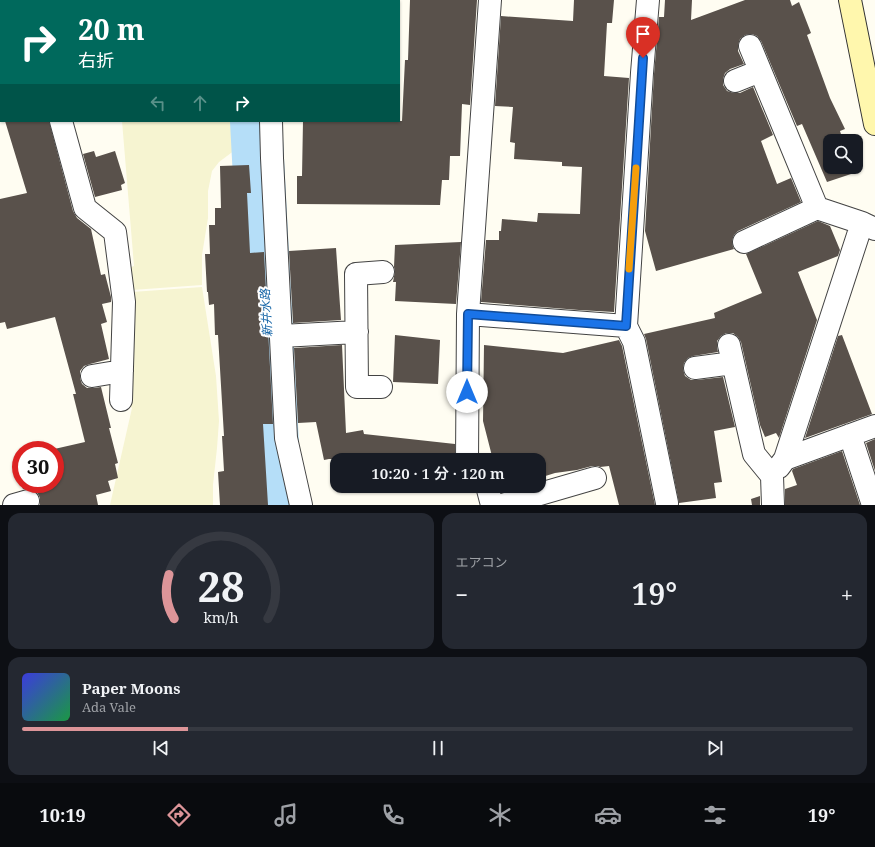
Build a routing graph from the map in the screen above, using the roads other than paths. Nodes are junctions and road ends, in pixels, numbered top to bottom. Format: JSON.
{"nodes":[{"id":1,"x":490,"y":0,"type":"edge"},
{"id":2,"x":648,"y":0,"type":"edge"},
{"id":3,"x":850,"y":0,"type":"edge"},
{"id":4,"x":750,"y":46,"type":"dead end"},
{"id":5,"x":760,"y":71,"type":"junction"},
{"id":6,"x":736,"y":81,"type":"dead end"},
{"id":7,"x":61,"y":122,"type":"edge"},
{"id":8,"x":271,"y":122,"type":"edge"},
{"id":9,"x":875,"y":124,"type":"edge"},
{"id":10,"x":817,"y":208,"type":"junction"},
{"id":11,"x":868,"y":226,"type":"edge"},
{"id":12,"x":744,"y":242,"type":"dead end"},
{"id":13,"x":383,"y":272,"type":"dead end"},
{"id":14,"x":468,"y":314,"type":"junction"},
{"id":15,"x":626,"y":326,"type":"junction"},
{"id":16,"x":356,"y":332,"type":"junction"},
{"id":17,"x":281,"y":336,"type":"junction"},
{"id":18,"x":695,"y":368,"type":"dead end"},
{"id":19,"x":122,"y":371,"type":"junction"},
{"id":20,"x":92,"y":376,"type":"dead end"},
{"id":21,"x":380,"y":387,"type":"dead end"},
{"id":22,"x":121,"y":400,"type":"dead end"},
{"id":23,"x":875,"y":426,"type":"edge"},
{"id":24,"x":850,"y":435,"type":"junction"},
{"id":25,"x":467,"y":453,"type":"edge"},
{"id":26,"x":786,"y":459,"type":"junction"},
{"id":27,"x":772,"y":476,"type":"junction"},
{"id":28,"x":595,"y":478,"type":"dead end"},
{"id":29,"x":489,"y":493,"type":"edge"},
{"id":30,"x":667,"y":503,"type":"dead end"},
{"id":31,"x":301,"y":505,"type":"edge"},
{"id":32,"x":492,"y":505,"type":"edge"},
{"id":33,"x":502,"y":505,"type":"edge"},
{"id":34,"x":773,"y":505,"type":"edge"},
{"id":35,"x":873,"y":505,"type":"edge"}],
"edges":[{"from":1,"to":14,"type":"street"},
{"from":2,"to":15,"type":"street"},
{"from":3,"to":9,"type":"street"},
{"from":4,"to":5,"type":"street"},
{"from":5,"to":6,"type":"street"},
{"from":5,"to":10,"type":"street"},
{"from":7,"to":19,"type":"street"},
{"from":8,"to":17,"type":"street"},
{"from":10,"to":11,"type":"street"},
{"from":10,"to":12,"type":"street"},
{"from":11,"to":26,"type":"street"},
{"from":13,"to":16,"type":"street"},
{"from":14,"to":15,"type":"street"},
{"from":14,"to":25,"type":"street"},
{"from":15,"to":30,"type":"street"},
{"from":16,"to":17,"type":"street"},
{"from":16,"to":21,"type":"street"},
{"from":17,"to":31,"type":"street"},
{"from":18,"to":27,"type":"street"},
{"from":19,"to":20,"type":"street"},
{"from":19,"to":22,"type":"street"},
{"from":23,"to":24,"type":"street"},
{"from":24,"to":26,"type":"street"},
{"from":24,"to":35,"type":"street"},
{"from":26,"to":27,"type":"street"},
{"from":27,"to":34,"type":"street"},
{"from":28,"to":33,"type":"street"},
{"from":29,"to":32,"type":"street"}]}
